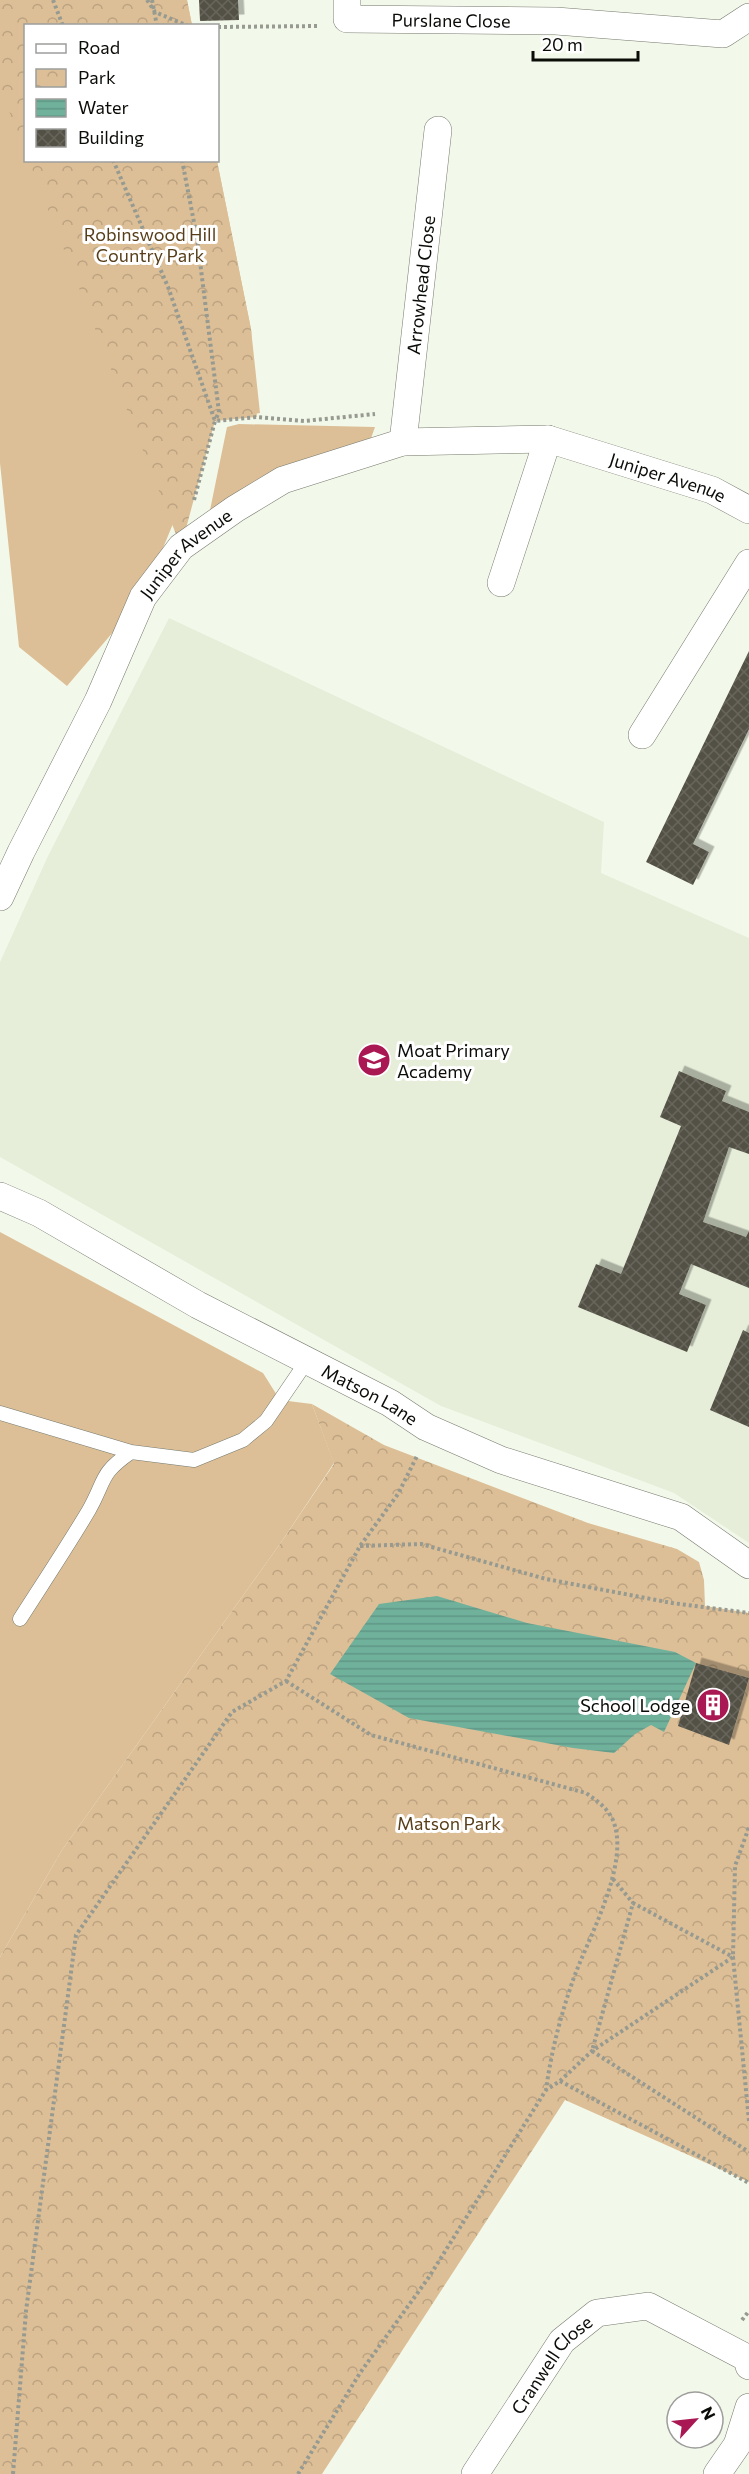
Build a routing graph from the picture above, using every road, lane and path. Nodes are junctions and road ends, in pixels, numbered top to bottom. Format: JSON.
{"nodes":[{"id":1,"x":53,"y":0,"type":"edge"},
{"id":2,"x":147,"y":0,"type":"edge"},
{"id":3,"x":152,"y":0,"type":"edge"},
{"id":4,"x":347,"y":9,"type":"edge"},
{"id":5,"x":155,"y":12,"type":"junction"},
{"id":6,"x":749,"y":17,"type":"edge"},
{"id":7,"x":62,"y":24,"type":"edge"},
{"id":8,"x":157,"y":24,"type":"edge"},
{"id":9,"x":183,"y":24,"type":"edge"},
{"id":10,"x":219,"y":27,"type":"edge"},
{"id":11,"x":438,"y":130,"type":"dead end"},
{"id":12,"x":114,"y":162,"type":"edge"},
{"id":13,"x":182,"y":162,"type":"edge"},
{"id":14,"x":407,"y":412,"type":"junction"},
{"id":15,"x":215,"y":421,"type":"junction"},
{"id":16,"x":548,"y":440,"type":"junction"},
{"id":17,"x":403,"y":442,"type":"junction"},
{"id":18,"x":749,"y":510,"type":"edge"},
{"id":19,"x":181,"y":547,"type":"junction"},
{"id":20,"x":749,"y":564,"type":"edge"},
{"id":21,"x":501,"y":583,"type":"dead end"},
{"id":22,"x":642,"y":735,"type":"dead end"},
{"id":23,"x":10,"y":847,"type":"edge"},
{"id":24,"x":0,"y":897,"type":"edge"},
{"id":25,"x":0,"y":1196,"type":"edge"},
{"id":26,"x":307,"y":1361,"type":"junction"},
{"id":27,"x":0,"y":1413,"type":"edge"},
{"id":28,"x":426,"y":1427,"type":"junction"},
{"id":29,"x":131,"y":1452,"type":"junction"},
{"id":30,"x":360,"y":1546,"type":"junction"},
{"id":31,"x":749,"y":1565,"type":"edge"},
{"id":32,"x":749,"y":1613,"type":"edge"},
{"id":33,"x":20,"y":1619,"type":"dead end"},
{"id":34,"x":286,"y":1681,"type":"junction"},
{"id":35,"x":749,"y":1827,"type":"edge"},
{"id":36,"x":613,"y":1880,"type":"junction"},
{"id":37,"x":633,"y":1903,"type":"junction"},
{"id":38,"x":733,"y":1957,"type":"junction"},
{"id":39,"x":592,"y":2051,"type":"junction"},
{"id":40,"x":560,"y":2081,"type":"junction"},
{"id":41,"x":546,"y":2090,"type":"junction"},
{"id":42,"x":749,"y":2121,"type":"edge"},
{"id":43,"x":749,"y":2152,"type":"edge"},
{"id":44,"x":749,"y":2183,"type":"edge"},
{"id":45,"x":749,"y":2366,"type":"edge"},
{"id":46,"x":749,"y":2407,"type":"edge"},
{"id":47,"x":13,"y":2474,"type":"edge"},
{"id":48,"x":298,"y":2474,"type":"edge"},
{"id":49,"x":475,"y":2474,"type":"edge"},
{"id":50,"x":717,"y":2474,"type":"edge"}],
"edges":[{"from":1,"to":7,"type":"path"},
{"from":2,"to":5,"type":"path"},
{"from":3,"to":5,"type":"path"},
{"from":4,"to":6,"type":"street","name":"Purslane Close"},
{"from":4,"to":10,"type":"path"},
{"from":5,"to":8,"type":"path"},
{"from":5,"to":9,"type":"path"},
{"from":11,"to":14,"type":"street","name":"Arrowhead Close"},
{"from":12,"to":15,"type":"path"},
{"from":13,"to":15,"type":"path"},
{"from":14,"to":15,"type":"path"},
{"from":14,"to":17,"type":"street","name":"Arrowhead Close"},
{"from":15,"to":19,"type":"path"},
{"from":16,"to":17,"type":"street","name":"Juniper Avenue"},
{"from":16,"to":18,"type":"street","name":"Juniper Avenue"},
{"from":16,"to":21,"type":"street"},
{"from":17,"to":19,"type":"street","name":"Juniper Avenue"},
{"from":19,"to":23,"type":"street","name":"Juniper Avenue"},
{"from":20,"to":22,"type":"street"},
{"from":23,"to":24,"type":"street","name":"Juniper Avenue"},
{"from":25,"to":26,"type":"street","name":"Matson Lane"},
{"from":26,"to":28,"type":"street","name":"Matson Lane"},
{"from":26,"to":29,"type":"lane"},
{"from":27,"to":29,"type":"lane"},
{"from":28,"to":30,"type":"path"},
{"from":28,"to":31,"type":"street","name":"Matson Lane"},
{"from":29,"to":33,"type":"lane"},
{"from":30,"to":32,"type":"path"},
{"from":30,"to":34,"type":"path"},
{"from":34,"to":36,"type":"path"},
{"from":34,"to":47,"type":"path"},
{"from":35,"to":38,"type":"path"},
{"from":36,"to":37,"type":"path"},
{"from":36,"to":41,"type":"path"},
{"from":37,"to":38,"type":"path"},
{"from":37,"to":39,"type":"path"},
{"from":38,"to":39,"type":"path"},
{"from":38,"to":42,"type":"path"},
{"from":39,"to":40,"type":"path"},
{"from":39,"to":43,"type":"path"},
{"from":40,"to":41,"type":"path"},
{"from":40,"to":44,"type":"path"},
{"from":41,"to":48,"type":"path"},
{"from":45,"to":49,"type":"street","name":"Cranwell Close"},
{"from":46,"to":50,"type":"street"}]}
